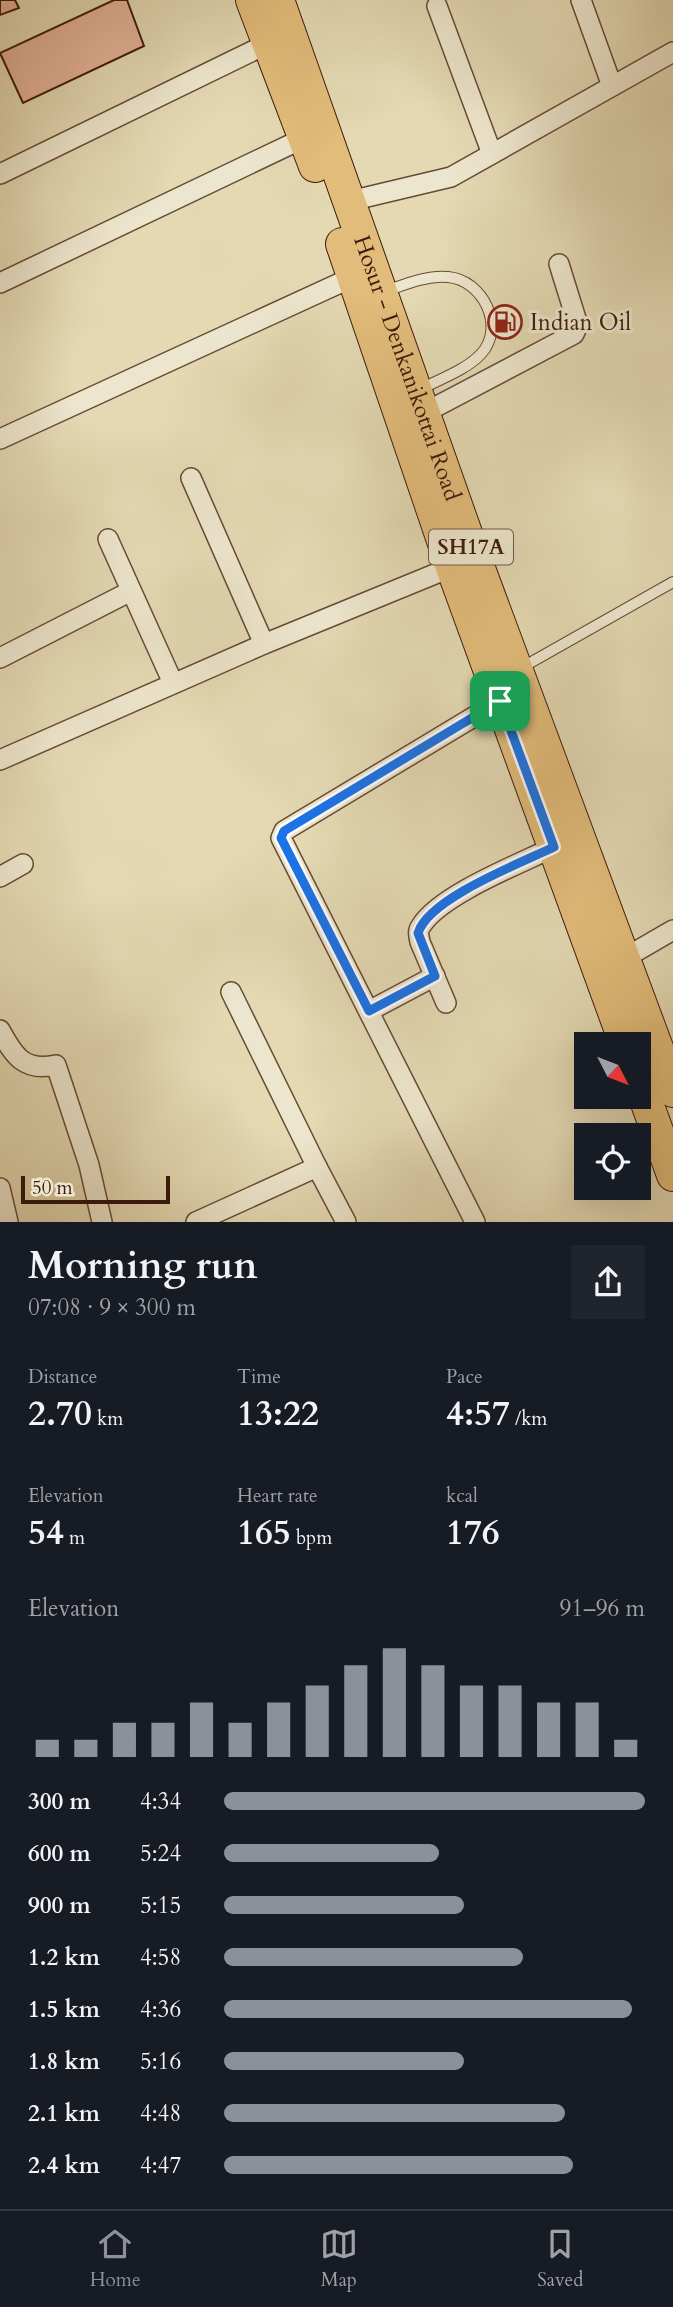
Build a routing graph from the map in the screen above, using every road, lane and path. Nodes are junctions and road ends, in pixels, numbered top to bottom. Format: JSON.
{"nodes":[{"id":1,"x":252,"y":0,"type":"edge"},
{"id":2,"x":278,"y":0,"type":"edge"},
{"id":3,"x":581,"y":0,"type":"edge"},
{"id":4,"x":438,"y":6,"type":"dead end"},
{"id":5,"x":269,"y":43,"type":"junction"},
{"id":6,"x":673,"y":52,"type":"edge"},
{"id":7,"x":612,"y":86,"type":"junction"},
{"id":8,"x":304,"y":138,"type":"junction"},
{"id":9,"x":492,"y":154,"type":"junction"},
{"id":10,"x":0,"y":174,"type":"edge"},
{"id":11,"x":350,"y":201,"type":"junction"},
{"id":12,"x":559,"y":264,"type":"dead end"},
{"id":13,"x":353,"y":277,"type":"junction"},
{"id":14,"x":0,"y":283,"type":"edge"},
{"id":15,"x":382,"y":292,"type":"junction"},
{"id":16,"x":412,"y":402,"type":"junction"},
{"id":17,"x":0,"y":439,"type":"edge"},
{"id":18,"x":191,"y":478,"type":"dead end"},
{"id":19,"x":108,"y":539,"type":"dead end"},
{"id":20,"x":452,"y":568,"type":"junction"},
{"id":21,"x":673,"y":582,"type":"edge"},
{"id":22,"x":131,"y":591,"type":"junction"},
{"id":23,"x":264,"y":644,"type":"junction"},
{"id":24,"x":0,"y":658,"type":"edge"},
{"id":25,"x":517,"y":670,"type":"junction"},
{"id":26,"x":173,"y":684,"type":"junction"},
{"id":27,"x":500,"y":701,"type":"junction"},
{"id":28,"x":0,"y":760,"type":"edge"},
{"id":29,"x":554,"y":847,"type":"junction"},
{"id":30,"x":23,"y":864,"type":"dead end"},
{"id":31,"x":0,"y":877,"type":"edge"},
{"id":32,"x":673,"y":930,"type":"edge"},
{"id":33,"x":623,"y":959,"type":"junction"},
{"id":34,"x":435,"y":976,"type":"junction"},
{"id":35,"x":231,"y":992,"type":"dead end"},
{"id":36,"x":446,"y":1003,"type":"dead end"},
{"id":37,"x":369,"y":1011,"type":"junction"},
{"id":38,"x":0,"y":1030,"type":"edge"},
{"id":39,"x":644,"y":1032,"type":"edge"},
{"id":40,"x":646,"y":1032,"type":"edge"},
{"id":41,"x":651,"y":1046,"type":"edge"},
{"id":42,"x":673,"y":1091,"type":"edge"},
{"id":43,"x":649,"y":1110,"type":"edge"},
{"id":44,"x":317,"y":1167,"type":"junction"},
{"id":45,"x":673,"y":1175,"type":"edge"},
{"id":46,"x":0,"y":1188,"type":"edge"},
{"id":47,"x":8,"y":1222,"type":"edge"},
{"id":48,"x":102,"y":1222,"type":"edge"},
{"id":49,"x":196,"y":1222,"type":"edge"},
{"id":50,"x":346,"y":1222,"type":"edge"},
{"id":51,"x":475,"y":1222,"type":"edge"}],
"edges":[{"from":1,"to":5,"type":"main road","name":"Hosur - Denkanikottai Road","number":"SH17A"},
{"from":2,"to":11,"type":"main road","name":"Hosur - Denkanikottai Road","number":"SH17A"},
{"from":3,"to":7,"type":"street"},
{"from":4,"to":9,"type":"street"},
{"from":5,"to":8,"type":"main road","name":"Hosur - Denkanikottai Road","number":"SH17A"},
{"from":5,"to":10,"type":"street"},
{"from":6,"to":7,"type":"street"},
{"from":7,"to":9,"type":"street"},
{"from":8,"to":13,"type":"main road","name":"Hosur - Denkanikottai Road","number":"SH17A"},
{"from":8,"to":14,"type":"street"},
{"from":9,"to":11,"type":"street"},
{"from":11,"to":15,"type":"main road","name":"Hosur - Denkanikottai Road","number":"SH17A"},
{"from":12,"to":16,"type":"street"},
{"from":13,"to":16,"type":"main road","name":"Hosur - Denkanikottai Road","number":"SH17A"},
{"from":13,"to":17,"type":"street"},
{"from":15,"to":16,"type":"main road","name":"Hosur - Denkanikottai Road","number":"SH17A"},
{"from":15,"to":16,"type":"lane"},
{"from":16,"to":20,"type":"main road","name":"Hosur - Denkanikottai Road","number":"SH17A"},
{"from":16,"to":25,"type":"main road","name":"Hosur - Denkanikottai Road","number":"SH17A"},
{"from":18,"to":23,"type":"street"},
{"from":19,"to":22,"type":"street"},
{"from":20,"to":23,"type":"street"},
{"from":20,"to":27,"type":"main road","name":"Hosur - Denkanikottai Road","number":"SH17A"},
{"from":21,"to":25,"type":"lane"},
{"from":22,"to":24,"type":"street"},
{"from":22,"to":26,"type":"street"},
{"from":23,"to":26,"type":"street"},
{"from":25,"to":33,"type":"main road","name":"Hosur - Denkanikottai Road","number":"SH17A"},
{"from":26,"to":28,"type":"street"},
{"from":27,"to":29,"type":"main road","name":"Hosur - Denkanikottai Road","number":"SH17A"},
{"from":27,"to":37,"type":"street"},
{"from":29,"to":34,"type":"street"},
{"from":29,"to":39,"type":"main road","name":"Hosur - Denkanikottai Road","number":"SH17A"},
{"from":30,"to":31,"type":"street"},
{"from":32,"to":33,"type":"street"},
{"from":33,"to":40,"type":"main road","name":"Hosur - Denkanikottai Road","number":"SH17A"},
{"from":34,"to":36,"type":"street"},
{"from":34,"to":37,"type":"street"},
{"from":35,"to":44,"type":"street"},
{"from":37,"to":51,"type":"street"},
{"from":38,"to":48,"type":"street"},
{"from":41,"to":42,"type":"main road","name":"Hosur - Denkanikottai Road","number":"SH17A"},
{"from":43,"to":45,"type":"main road"},
{"from":44,"to":49,"type":"street"},
{"from":44,"to":50,"type":"street"},
{"from":46,"to":47,"type":"street"}]}
